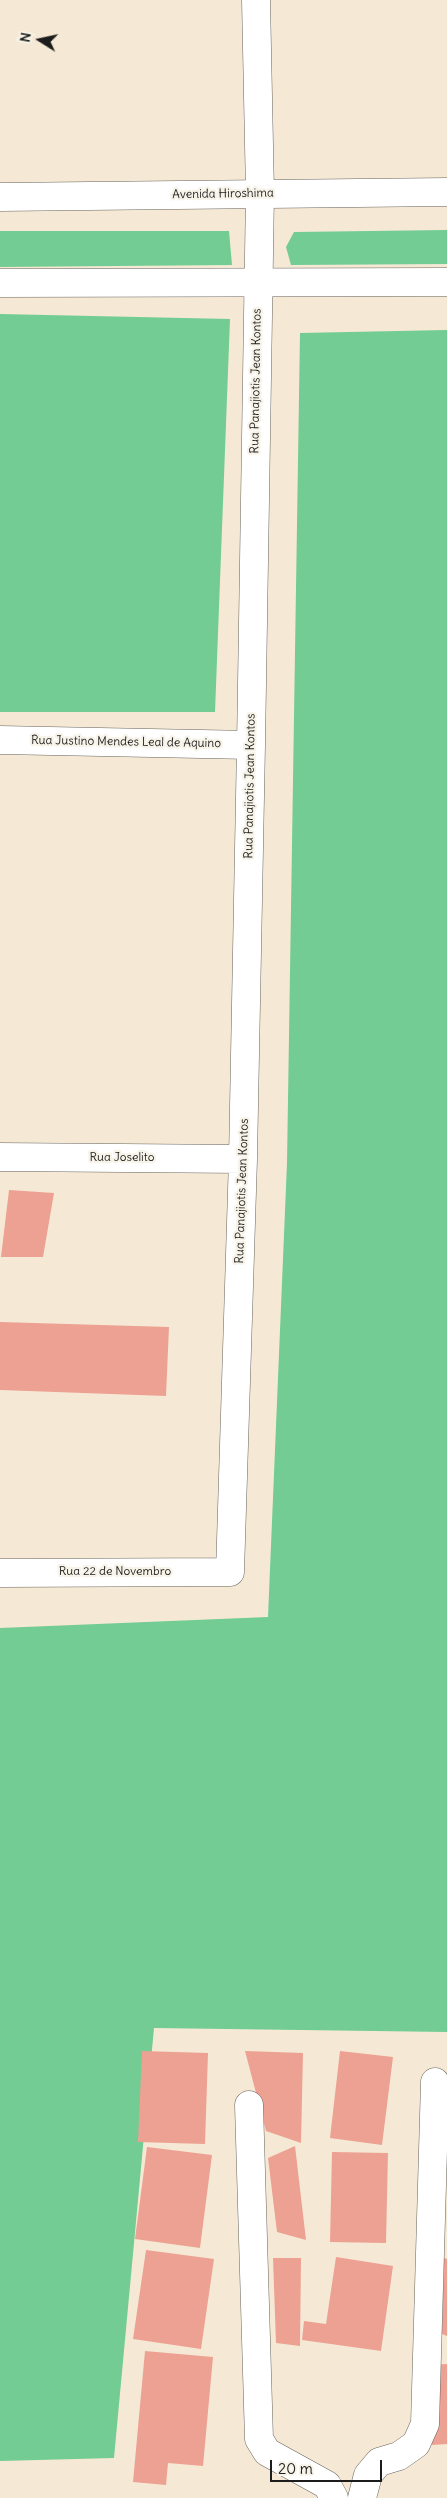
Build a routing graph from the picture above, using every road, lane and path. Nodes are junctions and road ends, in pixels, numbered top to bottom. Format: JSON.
{"nodes":[{"id":1,"x":256,"y":0,"type":"edge"},
{"id":2,"x":447,"y":192,"type":"edge"},
{"id":3,"x":260,"y":193,"type":"junction"},
{"id":4,"x":0,"y":197,"type":"edge"},
{"id":5,"x":447,"y":282,"type":"edge"},
{"id":6,"x":0,"y":283,"type":"edge"},
{"id":7,"x":257,"y":284,"type":"junction"},
{"id":8,"x":0,"y":740,"type":"edge"},
{"id":9,"x":251,"y":745,"type":"junction"},
{"id":10,"x":0,"y":1157,"type":"edge"},
{"id":11,"x":243,"y":1159,"type":"junction"},
{"id":12,"x":230,"y":1572,"type":"joint"},
{"id":13,"x":0,"y":1573,"type":"edge"},
{"id":14,"x":435,"y":2082,"type":"dead end"},
{"id":15,"x":249,"y":2105,"type":"dead end"},
{"id":16,"x":334,"y":2498,"type":"edge"},
{"id":17,"x":362,"y":2498,"type":"edge"}],
"edges":[{"from":1,"to":3,"type":"street","name":"Rua Panajiotis Jean Kontos"},
{"from":2,"to":3,"type":"street","name":"Avenida Hiroshima"},
{"from":3,"to":4,"type":"street","name":"Avenida Hiroshima"},
{"from":3,"to":7,"type":"street","name":"Rua Panajiotis Jean Kontos"},
{"from":5,"to":7,"type":"street"},
{"from":6,"to":7,"type":"street"},
{"from":7,"to":9,"type":"street","name":"Rua Panajiotis Jean Kontos"},
{"from":8,"to":9,"type":"street","name":"Rua Justino Mendes Leal de Aquino"},
{"from":9,"to":11,"type":"street","name":"Rua Panajiotis Jean Kontos"},
{"from":10,"to":11,"type":"street","name":"Rua Joselito"},
{"from":11,"to":12,"type":"street","name":"Rua Panajiotis Jean Kontos"},
{"from":12,"to":13,"type":"street","name":"Rua 22 de Novembro"},
{"from":14,"to":17,"type":"street"},
{"from":15,"to":16,"type":"street"}]}
